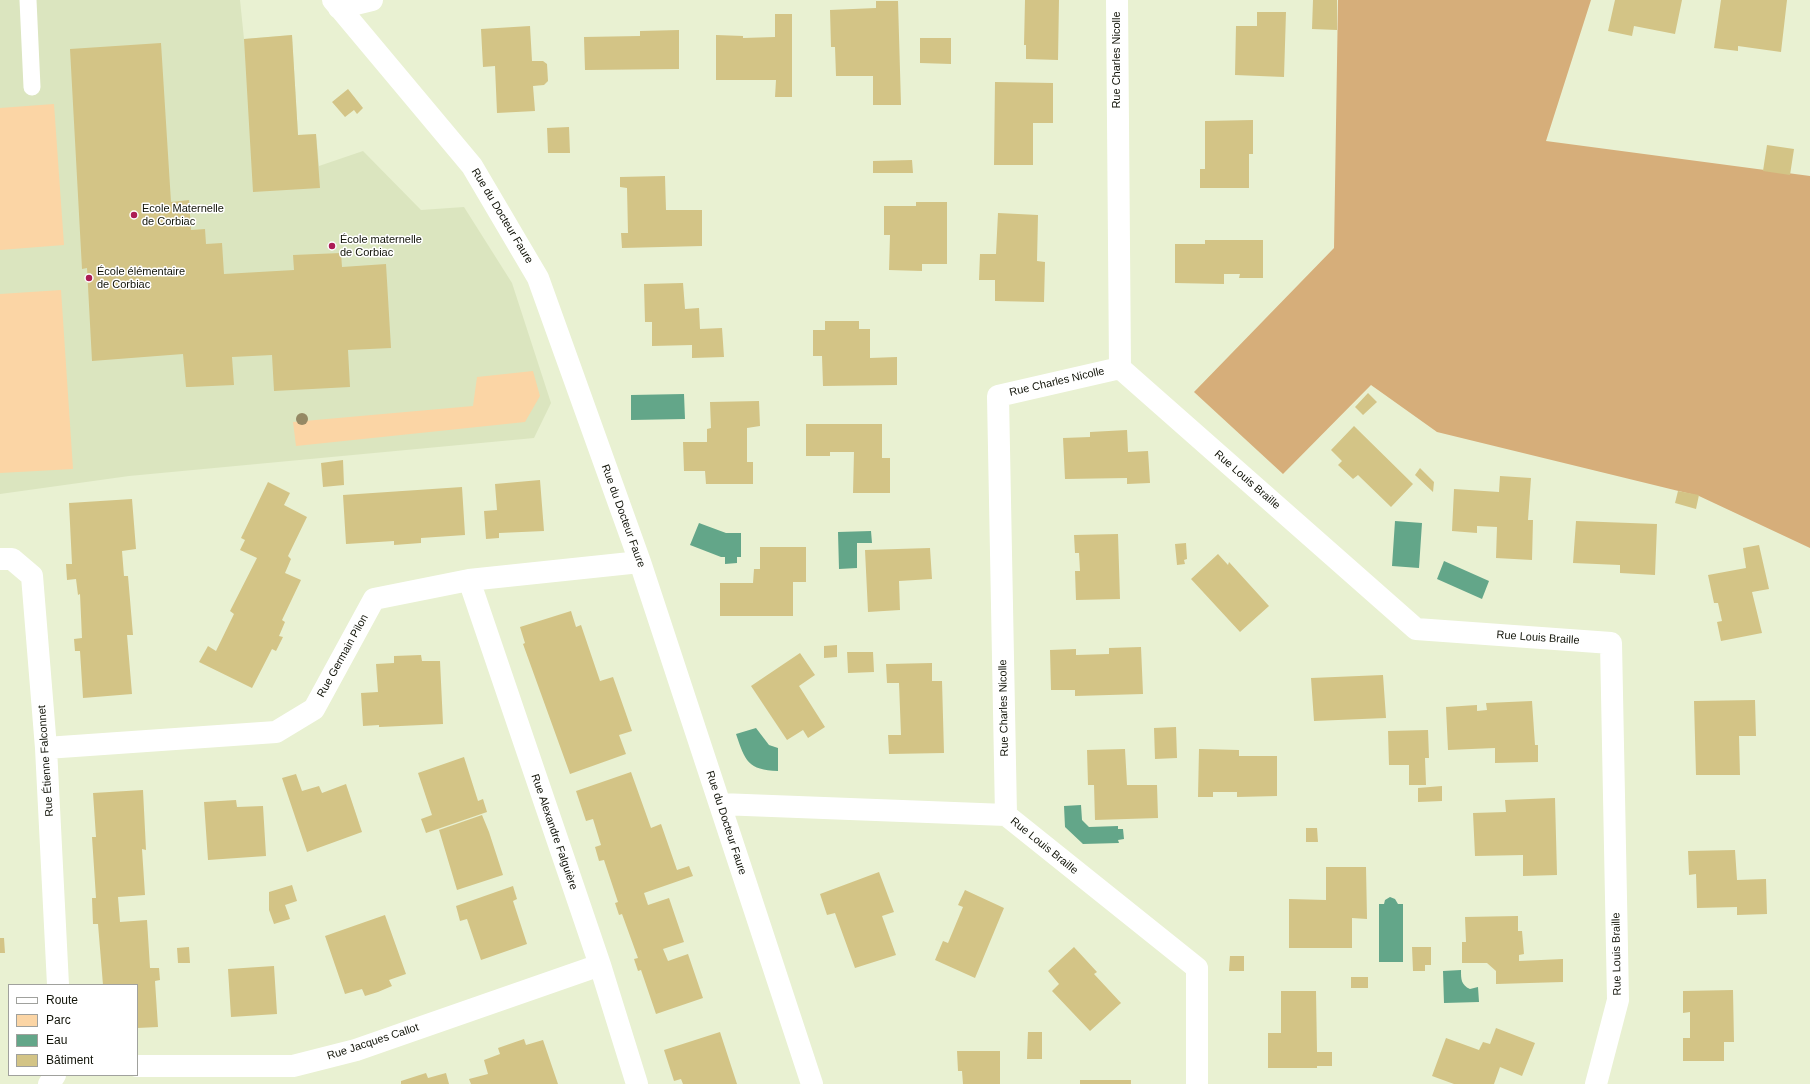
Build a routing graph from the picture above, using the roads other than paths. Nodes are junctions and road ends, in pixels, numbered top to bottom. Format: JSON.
{"nodes":[{"id":1,"x":28,"y":0,"type":"edge"},
{"id":2,"x":372,"y":0,"type":"edge"},
{"id":3,"x":1117,"y":0,"type":"edge"},
{"id":4,"x":336,"y":4,"type":"edge"},
{"id":5,"x":32,"y":87,"type":"dead end"},
{"id":6,"x":1120,"y":368,"type":"junction"},
{"id":7,"x":0,"y":559,"type":"edge"},
{"id":8,"x":640,"y":562,"type":"junction"},
{"id":9,"x":469,"y":580,"type":"junction"},
{"id":10,"x":46,"y":748,"type":"junction"},
{"id":11,"x":720,"y":804,"type":"junction"},
{"id":12,"x":1006,"y":815,"type":"junction"},
{"id":13,"x":600,"y":965,"type":"junction"},
{"id":14,"x":58,"y":984,"type":"edge"},
{"id":15,"x":138,"y":1066,"type":"edge"},
{"id":16,"x":637,"y":1084,"type":"edge"},
{"id":17,"x":812,"y":1084,"type":"edge"},
{"id":18,"x":1197,"y":1084,"type":"edge"},
{"id":19,"x":1596,"y":1084,"type":"edge"}],
"edges":[{"from":1,"to":5,"type":"lane"},
{"from":2,"to":4,"type":"street"},
{"from":3,"to":6,"type":"street","name":"Rue Charles Nicolle"},
{"from":4,"to":8,"type":"street","name":"Rue du Docteur Faure"},
{"from":6,"to":12,"type":"street","name":"Rue Charles Nicolle"},
{"from":6,"to":19,"type":"street","name":"Rue Louis Braille"},
{"from":7,"to":10,"type":"street","name":"Rue Étienne Falconnet"},
{"from":8,"to":9,"type":"street","name":"Rue Germain Pilon"},
{"from":8,"to":11,"type":"street","name":"Rue du Docteur Faure"},
{"from":9,"to":10,"type":"street","name":"Rue Germain Pilon"},
{"from":9,"to":13,"type":"street","name":"Rue Alexandre Falguière"},
{"from":10,"to":14,"type":"street","name":"Rue Étienne Falconnet"},
{"from":11,"to":12,"type":"street","name":"Rue Louis Braille"},
{"from":11,"to":17,"type":"street","name":"Rue du Docteur Faure"},
{"from":12,"to":18,"type":"street","name":"Rue Louis Braille"},
{"from":13,"to":15,"type":"street","name":"Rue Jacques Callot"},
{"from":13,"to":16,"type":"street","name":"Rue Alexandre Falguière"}]}
